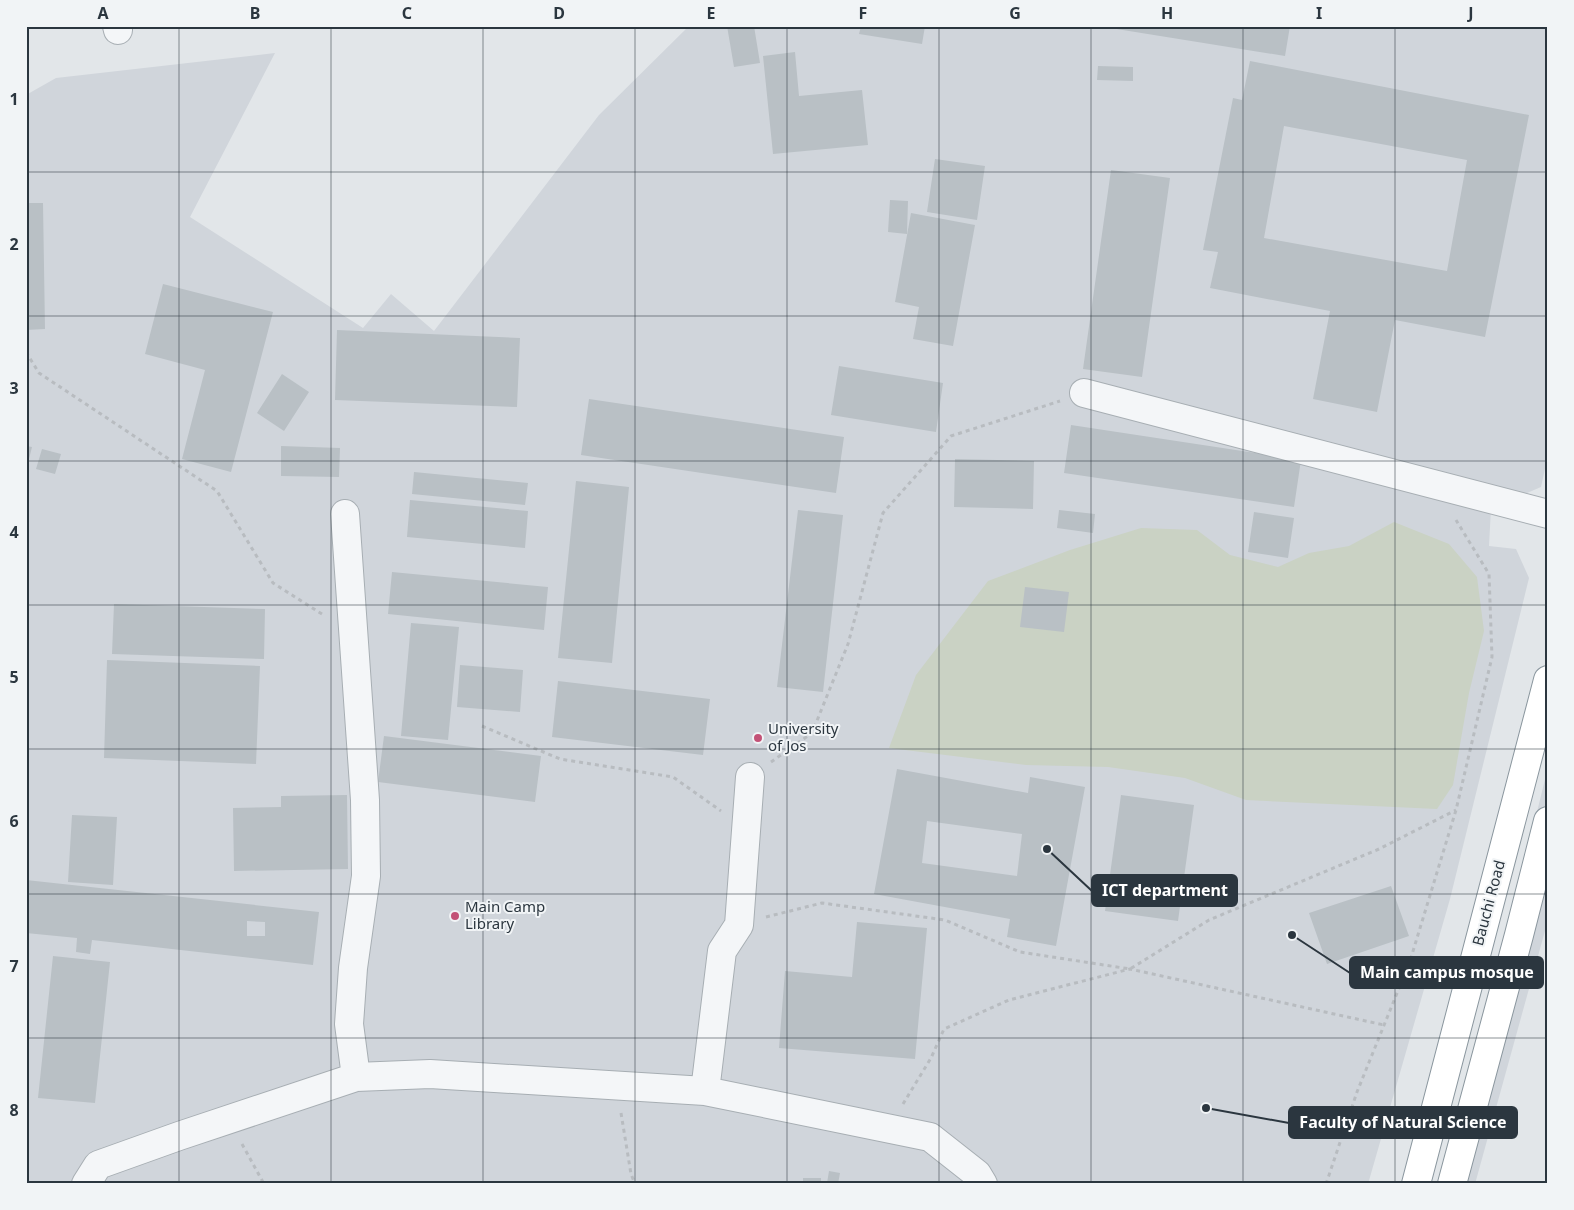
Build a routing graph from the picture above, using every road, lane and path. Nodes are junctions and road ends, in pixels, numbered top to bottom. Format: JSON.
{"nodes":[{"id":1,"x":26,"y":352,"type":"edge"},
{"id":2,"x":1084,"y":394,"type":"joint"},
{"id":3,"x":345,"y":514,"type":"dead end"},
{"id":4,"x":1450,"y":514,"type":"dead end"},
{"id":5,"x":1548,"y":514,"type":"edge"},
{"id":6,"x":353,"y":634,"type":"junction"},
{"id":7,"x":1548,"y":680,"type":"edge"},
{"id":8,"x":482,"y":726,"type":"dead end"},
{"id":9,"x":750,"y":777,"type":"joint"},
{"id":10,"x":1456,"y":810,"type":"junction"},
{"id":11,"x":1548,"y":821,"type":"edge"},
{"id":12,"x":746,"y":828,"type":"junction"},
{"id":13,"x":739,"y":924,"type":"junction"},
{"id":14,"x":1130,"y":969,"type":"junction"},
{"id":15,"x":1384,"y":1025,"type":"junction"},
{"id":16,"x":356,"y":1077,"type":"junction"},
{"id":17,"x":616,"y":1085,"type":"junction"},
{"id":18,"x":705,"y":1091,"type":"junction"},
{"id":19,"x":228,"y":1119,"type":"junction"},
{"id":20,"x":888,"y":1128,"type":"junction"},
{"id":21,"x":86,"y":1184,"type":"edge"},
{"id":22,"x":264,"y":1184,"type":"edge"},
{"id":23,"x":633,"y":1184,"type":"edge"},
{"id":24,"x":983,"y":1184,"type":"edge"},
{"id":25,"x":1326,"y":1184,"type":"edge"},
{"id":26,"x":1416,"y":1184,"type":"edge"},
{"id":27,"x":1452,"y":1184,"type":"edge"}],
"edges":[{"from":1,"to":6,"type":"path"},
{"from":2,"to":5,"type":"lane"},
{"from":2,"to":9,"type":"path"},
{"from":3,"to":6,"type":"lane"},
{"from":4,"to":10,"type":"path"},
{"from":6,"to":16,"type":"lane"},
{"from":7,"to":26,"type":"highway","name":"Bauchi Road"},
{"from":8,"to":12,"type":"path"},
{"from":9,"to":12,"type":"lane"},
{"from":10,"to":14,"type":"path"},
{"from":10,"to":15,"type":"path"},
{"from":11,"to":27,"type":"highway"},
{"from":12,"to":13,"type":"lane"},
{"from":13,"to":14,"type":"path"},
{"from":13,"to":18,"type":"lane"},
{"from":14,"to":15,"type":"path"},
{"from":14,"to":20,"type":"path"},
{"from":15,"to":25,"type":"path"},
{"from":16,"to":17,"type":"lane"},
{"from":16,"to":19,"type":"lane"},
{"from":17,"to":18,"type":"lane"},
{"from":17,"to":23,"type":"path"},
{"from":18,"to":20,"type":"lane"},
{"from":19,"to":21,"type":"lane"},
{"from":19,"to":22,"type":"path"},
{"from":20,"to":24,"type":"lane"}]}
